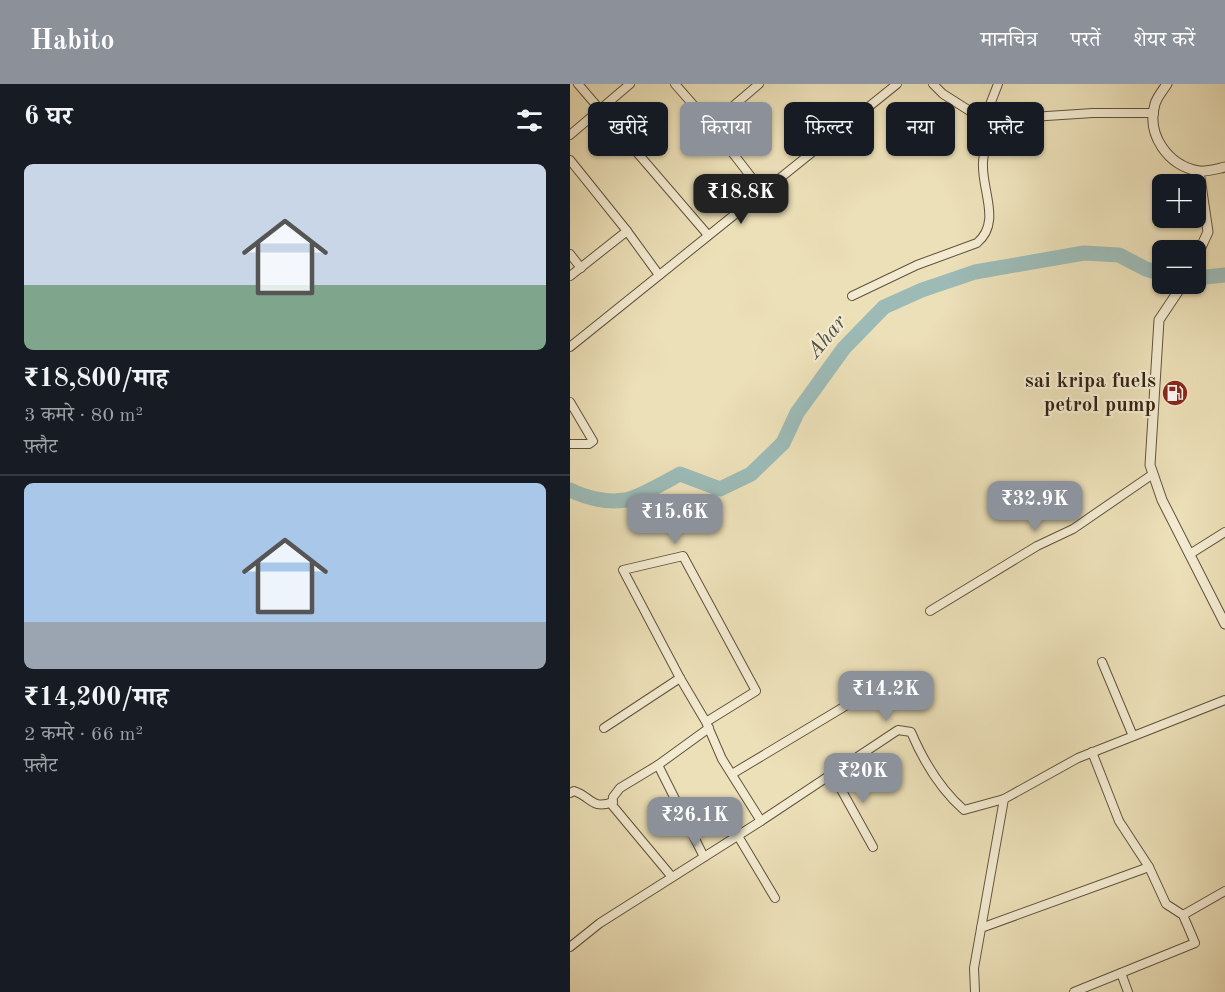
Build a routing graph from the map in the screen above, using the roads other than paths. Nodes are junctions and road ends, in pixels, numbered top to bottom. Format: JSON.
{"nodes":[{"id":1,"x":578,"y":84,"type":"edge"},
{"id":2,"x":675,"y":84,"type":"edge"},
{"id":3,"x":759,"y":84,"type":"edge"},
{"id":4,"x":897,"y":84,"type":"edge"},
{"id":5,"x":933,"y":84,"type":"edge"},
{"id":6,"x":998,"y":84,"type":"edge"},
{"id":7,"x":627,"y":85,"type":"edge"},
{"id":8,"x":1162,"y":86,"type":"edge"},
{"id":9,"x":593,"y":102,"type":"edge"},
{"id":10,"x":609,"y":102,"type":"edge"},
{"id":11,"x":691,"y":102,"type":"edge"},
{"id":12,"x":737,"y":102,"type":"edge"},
{"id":13,"x":993,"y":102,"type":"edge"},
{"id":14,"x":967,"y":107,"type":"edge"},
{"id":15,"x":1154,"y":113,"type":"junction"},
{"id":16,"x":1044,"y":116,"type":"edge"},
{"id":17,"x":588,"y":120,"type":"edge"},
{"id":18,"x":570,"y":135,"type":"edge"},
{"id":19,"x":640,"y":156,"type":"edge"},
{"id":20,"x":735,"y":156,"type":"edge"},
{"id":21,"x":984,"y":156,"type":"edge"},
{"id":22,"x":570,"y":160,"type":"edge"},
{"id":23,"x":1225,"y":167,"type":"edge"},
{"id":24,"x":1198,"y":171,"type":"junction"},
{"id":25,"x":762,"y":191,"type":"junction"},
{"id":26,"x":627,"y":231,"type":"junction"},
{"id":27,"x":708,"y":235,"type":"junction"},
{"id":28,"x":1204,"y":240,"type":"edge"},
{"id":29,"x":570,"y":254,"type":"edge"},
{"id":30,"x":581,"y":267,"type":"junction"},
{"id":31,"x":659,"y":275,"type":"junction"},
{"id":32,"x":570,"y":276,"type":"edge"},
{"id":33,"x":1176,"y":294,"type":"edge"},
{"id":34,"x":852,"y":296,"type":"dead end"},
{"id":35,"x":570,"y":346,"type":"edge"},
{"id":36,"x":570,"y":402,"type":"edge"},
{"id":37,"x":570,"y":444,"type":"edge"},
{"id":38,"x":1153,"y":474,"type":"junction"},
{"id":39,"x":1225,"y":532,"type":"edge"},
{"id":40,"x":1190,"y":554,"type":"junction"},
{"id":41,"x":930,"y":611,"type":"dead end"},
{"id":42,"x":1225,"y":624,"type":"edge"},
{"id":43,"x":1102,"y":662,"type":"dead end"},
{"id":44,"x":680,"y":678,"type":"junction"},
{"id":45,"x":867,"y":693,"type":"dead end"},
{"id":46,"x":1225,"y":700,"type":"edge"},
{"id":47,"x":707,"y":725,"type":"junction"},
{"id":48,"x":604,"y":728,"type":"dead end"},
{"id":49,"x":1133,"y":736,"type":"junction"},
{"id":50,"x":1092,"y":752,"type":"junction"},
{"id":51,"x":658,"y":765,"type":"junction"},
{"id":52,"x":832,"y":773,"type":"junction"},
{"id":53,"x":732,"y":774,"type":"junction"},
{"id":54,"x":570,"y":793,"type":"edge"},
{"id":55,"x":1004,"y":799,"type":"junction"},
{"id":56,"x":613,"y":802,"type":"junction"},
{"id":57,"x":761,"y":821,"type":"junction"},
{"id":58,"x":738,"y":836,"type":"junction"},
{"id":59,"x":873,"y":847,"type":"dead end"},
{"id":60,"x":704,"y":857,"type":"junction"},
{"id":61,"x":1149,"y":867,"type":"junction"},
{"id":62,"x":672,"y":877,"type":"junction"},
{"id":63,"x":1225,"y":891,"type":"edge"},
{"id":64,"x":775,"y":898,"type":"dead end"},
{"id":65,"x":1183,"y":915,"type":"junction"},
{"id":66,"x":981,"y":928,"type":"junction"},
{"id":67,"x":570,"y":947,"type":"edge"},
{"id":68,"x":1121,"y":973,"type":"junction"},
{"id":69,"x":975,"y":992,"type":"edge"},
{"id":70,"x":1074,"y":992,"type":"edge"},
{"id":71,"x":1128,"y":992,"type":"edge"}],
"edges":[{"from":1,"to":9,"type":"street"},
{"from":2,"to":11,"type":"street"},
{"from":3,"to":12,"type":"street"},
{"from":4,"to":25,"type":"street"},
{"from":5,"to":14,"type":"street"},
{"from":6,"to":13,"type":"street"},
{"from":7,"to":10,"type":"street"},
{"from":8,"to":15,"type":"street"},
{"from":15,"to":16,"type":"street"},
{"from":15,"to":24,"type":"street"},
{"from":17,"to":18,"type":"street"},
{"from":19,"to":27,"type":"street"},
{"from":20,"to":25,"type":"street"},
{"from":21,"to":34,"type":"street"},
{"from":22,"to":26,"type":"street"},
{"from":23,"to":24,"type":"street"},
{"from":24,"to":28,"type":"street"},
{"from":25,"to":27,"type":"street"},
{"from":26,"to":30,"type":"street"},
{"from":26,"to":31,"type":"street"},
{"from":27,"to":31,"type":"street"},
{"from":29,"to":30,"type":"street"},
{"from":30,"to":32,"type":"street"},
{"from":31,"to":35,"type":"street"},
{"from":33,"to":38,"type":"street"},
{"from":36,"to":37,"type":"street"},
{"from":38,"to":40,"type":"street"},
{"from":38,"to":41,"type":"street"},
{"from":39,"to":40,"type":"street"},
{"from":40,"to":42,"type":"street"},
{"from":43,"to":49,"type":"street"},
{"from":44,"to":47,"type":"street"},
{"from":44,"to":47,"type":"street"},
{"from":44,"to":48,"type":"street"},
{"from":45,"to":53,"type":"street"},
{"from":46,"to":49,"type":"street"},
{"from":47,"to":51,"type":"street"},
{"from":47,"to":53,"type":"street"},
{"from":49,"to":50,"type":"street"},
{"from":50,"to":55,"type":"street"},
{"from":50,"to":61,"type":"street"},
{"from":51,"to":56,"type":"street"},
{"from":51,"to":60,"type":"street"},
{"from":52,"to":55,"type":"street"},
{"from":52,"to":57,"type":"street"},
{"from":52,"to":59,"type":"street"},
{"from":53,"to":57,"type":"street"},
{"from":54,"to":56,"type":"street"},
{"from":55,"to":66,"type":"street"},
{"from":56,"to":62,"type":"street"},
{"from":57,"to":58,"type":"street"},
{"from":58,"to":60,"type":"street"},
{"from":58,"to":64,"type":"street"},
{"from":60,"to":62,"type":"street"},
{"from":61,"to":65,"type":"street"},
{"from":61,"to":66,"type":"street"},
{"from":62,"to":67,"type":"street"},
{"from":63,"to":65,"type":"street"},
{"from":65,"to":68,"type":"street"},
{"from":66,"to":69,"type":"street"},
{"from":68,"to":70,"type":"street"},
{"from":68,"to":71,"type":"street"}]}
